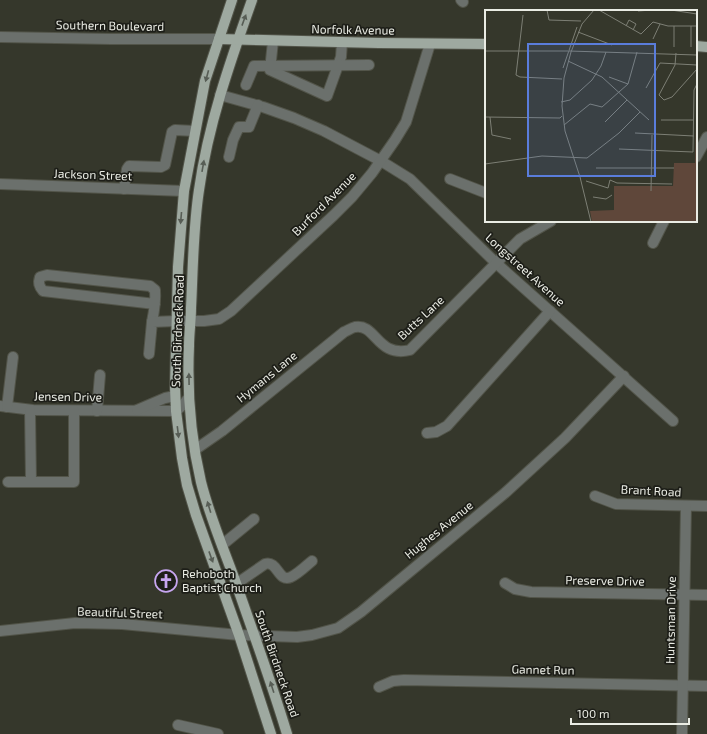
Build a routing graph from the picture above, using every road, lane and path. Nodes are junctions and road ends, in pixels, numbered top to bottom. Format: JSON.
{"nodes":[{"id":1,"x":232,"y":0,"type":"edge"},
{"id":2,"x":252,"y":0,"type":"edge"},
{"id":3,"x":0,"y":37,"type":"edge"},
{"id":4,"x":219,"y":39,"type":"junction"},
{"id":5,"x":237,"y":40,"type":"junction"},
{"id":6,"x":273,"y":41,"type":"junction"},
{"id":7,"x":342,"y":42,"type":"junction"},
{"id":8,"x":430,"y":44,"type":"junction"},
{"id":9,"x":485,"y":44,"type":"edge"},
{"id":10,"x":697,"y":46,"type":"edge"},
{"id":11,"x":707,"y":47,"type":"edge"},
{"id":12,"x":270,"y":65,"type":"junction"},
{"id":13,"x":338,"y":65,"type":"junction"},
{"id":14,"x":369,"y":65,"type":"dead end"},
{"id":15,"x":246,"y":85,"type":"dead end"},
{"id":16,"x":220,"y":95,"type":"junction"},
{"id":17,"x":258,"y":106,"type":"junction"},
{"id":18,"x":195,"y":131,"type":"junction"},
{"id":19,"x":707,"y":137,"type":"edge"},
{"id":20,"x":698,"y":154,"type":"edge"},
{"id":21,"x":229,"y":157,"type":"dead end"},
{"id":22,"x":381,"y":161,"type":"junction"},
{"id":23,"x":450,"y":179,"type":"dead end"},
{"id":24,"x":0,"y":184,"type":"edge"},
{"id":25,"x":124,"y":189,"type":"junction"},
{"id":26,"x":184,"y":191,"type":"junction"},
{"id":27,"x":485,"y":193,"type":"edge"},
{"id":28,"x":550,"y":222,"type":"edge"},
{"id":29,"x":664,"y":222,"type":"edge"},
{"id":30,"x":653,"y":243,"type":"dead end"},
{"id":31,"x":496,"y":263,"type":"junction"},
{"id":32,"x":155,"y":304,"type":"junction"},
{"id":33,"x":550,"y":311,"type":"junction"},
{"id":34,"x":176,"y":320,"type":"junction"},
{"id":35,"x":190,"y":321,"type":"junction"},
{"id":36,"x":152,"y":322,"type":"junction"},
{"id":37,"x":356,"y":327,"type":"joint"},
{"id":38,"x":149,"y":354,"type":"dead end"},
{"id":39,"x":13,"y":357,"type":"dead end"},
{"id":40,"x":100,"y":375,"type":"dead end"},
{"id":41,"x":624,"y":376,"type":"junction"},
{"id":42,"x":175,"y":396,"type":"junction"},
{"id":43,"x":189,"y":397,"type":"junction"},
{"id":44,"x":4,"y":407,"type":"edge"},
{"id":45,"x":30,"y":410,"type":"junction"},
{"id":46,"x":74,"y":411,"type":"junction"},
{"id":47,"x":97,"y":411,"type":"junction"},
{"id":48,"x":136,"y":411,"type":"junction"},
{"id":49,"x":176,"y":411,"type":"junction"},
{"id":50,"x":673,"y":421,"type":"dead end"},
{"id":51,"x":427,"y":433,"type":"dead end"},
{"id":52,"x":196,"y":449,"type":"junction"},
{"id":53,"x":8,"y":482,"type":"dead end"},
{"id":54,"x":31,"y":482,"type":"junction"},
{"id":55,"x":595,"y":496,"type":"dead end"},
{"id":56,"x":686,"y":506,"type":"junction"},
{"id":57,"x":707,"y":506,"type":"edge"},
{"id":58,"x":254,"y":519,"type":"dead end"},
{"id":59,"x":222,"y":545,"type":"junction"},
{"id":60,"x":312,"y":561,"type":"dead end"},
{"id":61,"x":505,"y":582,"type":"dead end"},
{"id":62,"x":236,"y":584,"type":"junction"},
{"id":63,"x":685,"y":595,"type":"junction"},
{"id":64,"x":707,"y":595,"type":"edge"},
{"id":65,"x":0,"y":630,"type":"edge"},
{"id":66,"x":239,"y":635,"type":"junction"},
{"id":67,"x":255,"y":636,"type":"junction"},
{"id":68,"x":683,"y":685,"type":"junction"},
{"id":69,"x":379,"y":686,"type":"dead end"},
{"id":70,"x":707,"y":686,"type":"edge"},
{"id":71,"x":178,"y":725,"type":"dead end"},
{"id":72,"x":218,"y":734,"type":"edge"},
{"id":73,"x":271,"y":734,"type":"edge"},
{"id":74,"x":287,"y":734,"type":"edge"},
{"id":75,"x":682,"y":734,"type":"edge"}],
"edges":[{"from":1,"to":4,"type":"main road","name":"South Birdneck Road"},
{"from":5,"to":2,"type":"main road","name":"South Birdneck Road","one_way":true},
{"from":3,"to":4,"type":"street","name":"Southern Boulevard"},
{"from":4,"to":5,"type":"main road","name":"Norfolk Avenue"},
{"from":4,"to":18,"type":"main road","name":"South Birdneck Road","one_way":true},
{"from":5,"to":6,"type":"main road","name":"Norfolk Avenue"},
{"from":5,"to":16,"type":"main road","name":"South Birdneck Road"},
{"from":6,"to":7,"type":"main road","name":"Norfolk Avenue"},
{"from":6,"to":12,"type":"street"},
{"from":7,"to":8,"type":"main road","name":"Norfolk Avenue"},
{"from":7,"to":13,"type":"street"},
{"from":8,"to":9,"type":"main road","name":"Norfolk Avenue"},
{"from":8,"to":22,"type":"street","name":"Burford Avenue"},
{"from":10,"to":11,"type":"main road"},
{"from":12,"to":13,"type":"street"},
{"from":12,"to":13,"type":"street"},
{"from":12,"to":15,"type":"street"},
{"from":13,"to":14,"type":"street"},
{"from":16,"to":17,"type":"street","name":"Longstreet Avenue"},
{"from":35,"to":16,"type":"main road","name":"South Birdneck Road","one_way":true},
{"from":17,"to":21,"type":"street"},
{"from":17,"to":22,"type":"street","name":"Longstreet Avenue"},
{"from":18,"to":25,"type":"street"},
{"from":18,"to":26,"type":"main road","name":"South Birdneck Road"},
{"from":19,"to":20,"type":"street"},
{"from":22,"to":31,"type":"street","name":"Longstreet Avenue"},
{"from":22,"to":35,"type":"street","name":"Burford Avenue"},
{"from":23,"to":27,"type":"street"},
{"from":24,"to":25,"type":"street","name":"Jackson Street"},
{"from":25,"to":26,"type":"street","name":"Jackson Street"},
{"from":26,"to":34,"type":"main road","name":"South Birdneck Road","one_way":true},
{"from":28,"to":31,"type":"street","name":"Butts Lane"},
{"from":29,"to":30,"type":"street"},
{"from":31,"to":33,"type":"street","name":"Longstreet Avenue"},
{"from":31,"to":37,"type":"street","name":"Butts Lane"},
{"from":32,"to":32,"type":"street"},
{"from":32,"to":36,"type":"street"},
{"from":33,"to":41,"type":"street","name":"Longstreet Avenue"},
{"from":33,"to":51,"type":"street"},
{"from":34,"to":35,"type":"street","name":"Burford Avenue"},
{"from":34,"to":36,"type":"street","name":"Burford Avenue"},
{"from":34,"to":42,"type":"main road","name":"South Birdneck Road"},
{"from":43,"to":35,"type":"main road","name":"South Birdneck Road","one_way":true},
{"from":36,"to":38,"type":"street"},
{"from":37,"to":52,"type":"street","name":"Hymans Lane"},
{"from":39,"to":44,"type":"street"},
{"from":40,"to":47,"type":"street"},
{"from":41,"to":50,"type":"street","name":"Longstreet Avenue"},
{"from":41,"to":67,"type":"street","name":"Hughes Avenue"},
{"from":42,"to":48,"type":"street","name":"Jensen Drive"},
{"from":42,"to":49,"type":"main road","name":"South Birdneck Road"},
{"from":43,"to":49,"type":"street"},
{"from":43,"to":52,"type":"main road","name":"South Birdneck Road"},
{"from":44,"to":45,"type":"street","name":"Jensen Drive"},
{"from":45,"to":46,"type":"street","name":"Jensen Drive"},
{"from":45,"to":54,"type":"street"},
{"from":46,"to":47,"type":"street","name":"Jensen Drive"},
{"from":46,"to":54,"type":"street"},
{"from":47,"to":48,"type":"street","name":"Jensen Drive"},
{"from":48,"to":49,"type":"street","name":"Jensen Drive"},
{"from":49,"to":66,"type":"main road","name":"South Birdneck Road","one_way":true},
{"from":59,"to":52,"type":"main road","name":"South Birdneck Road","one_way":true},
{"from":53,"to":54,"type":"street"},
{"from":55,"to":56,"type":"street","name":"Brant Road"},
{"from":56,"to":57,"type":"street","name":"Brant Road"},
{"from":56,"to":63,"type":"street","name":"Huntsman Drive"},
{"from":58,"to":59,"type":"street"},
{"from":59,"to":62,"type":"main road","name":"South Birdneck Road"},
{"from":60,"to":62,"type":"street"},
{"from":61,"to":63,"type":"street","name":"Preserve Drive"},
{"from":62,"to":67,"type":"main road","name":"South Birdneck Road"},
{"from":63,"to":64,"type":"street","name":"Preserve Drive"},
{"from":63,"to":68,"type":"street","name":"Huntsman Drive"},
{"from":65,"to":66,"type":"street","name":"Beautiful Street"},
{"from":66,"to":67,"type":"street","name":"Hughes Avenue"},
{"from":66,"to":73,"type":"main road","name":"South Birdneck Road"},
{"from":74,"to":67,"type":"main road","name":"South Birdneck Road","one_way":true},
{"from":68,"to":69,"type":"street","name":"Gannet Run"},
{"from":68,"to":70,"type":"street","name":"Gannet Run"},
{"from":68,"to":75,"type":"street","name":"Huntsman Drive"},
{"from":71,"to":72,"type":"street"}]}
